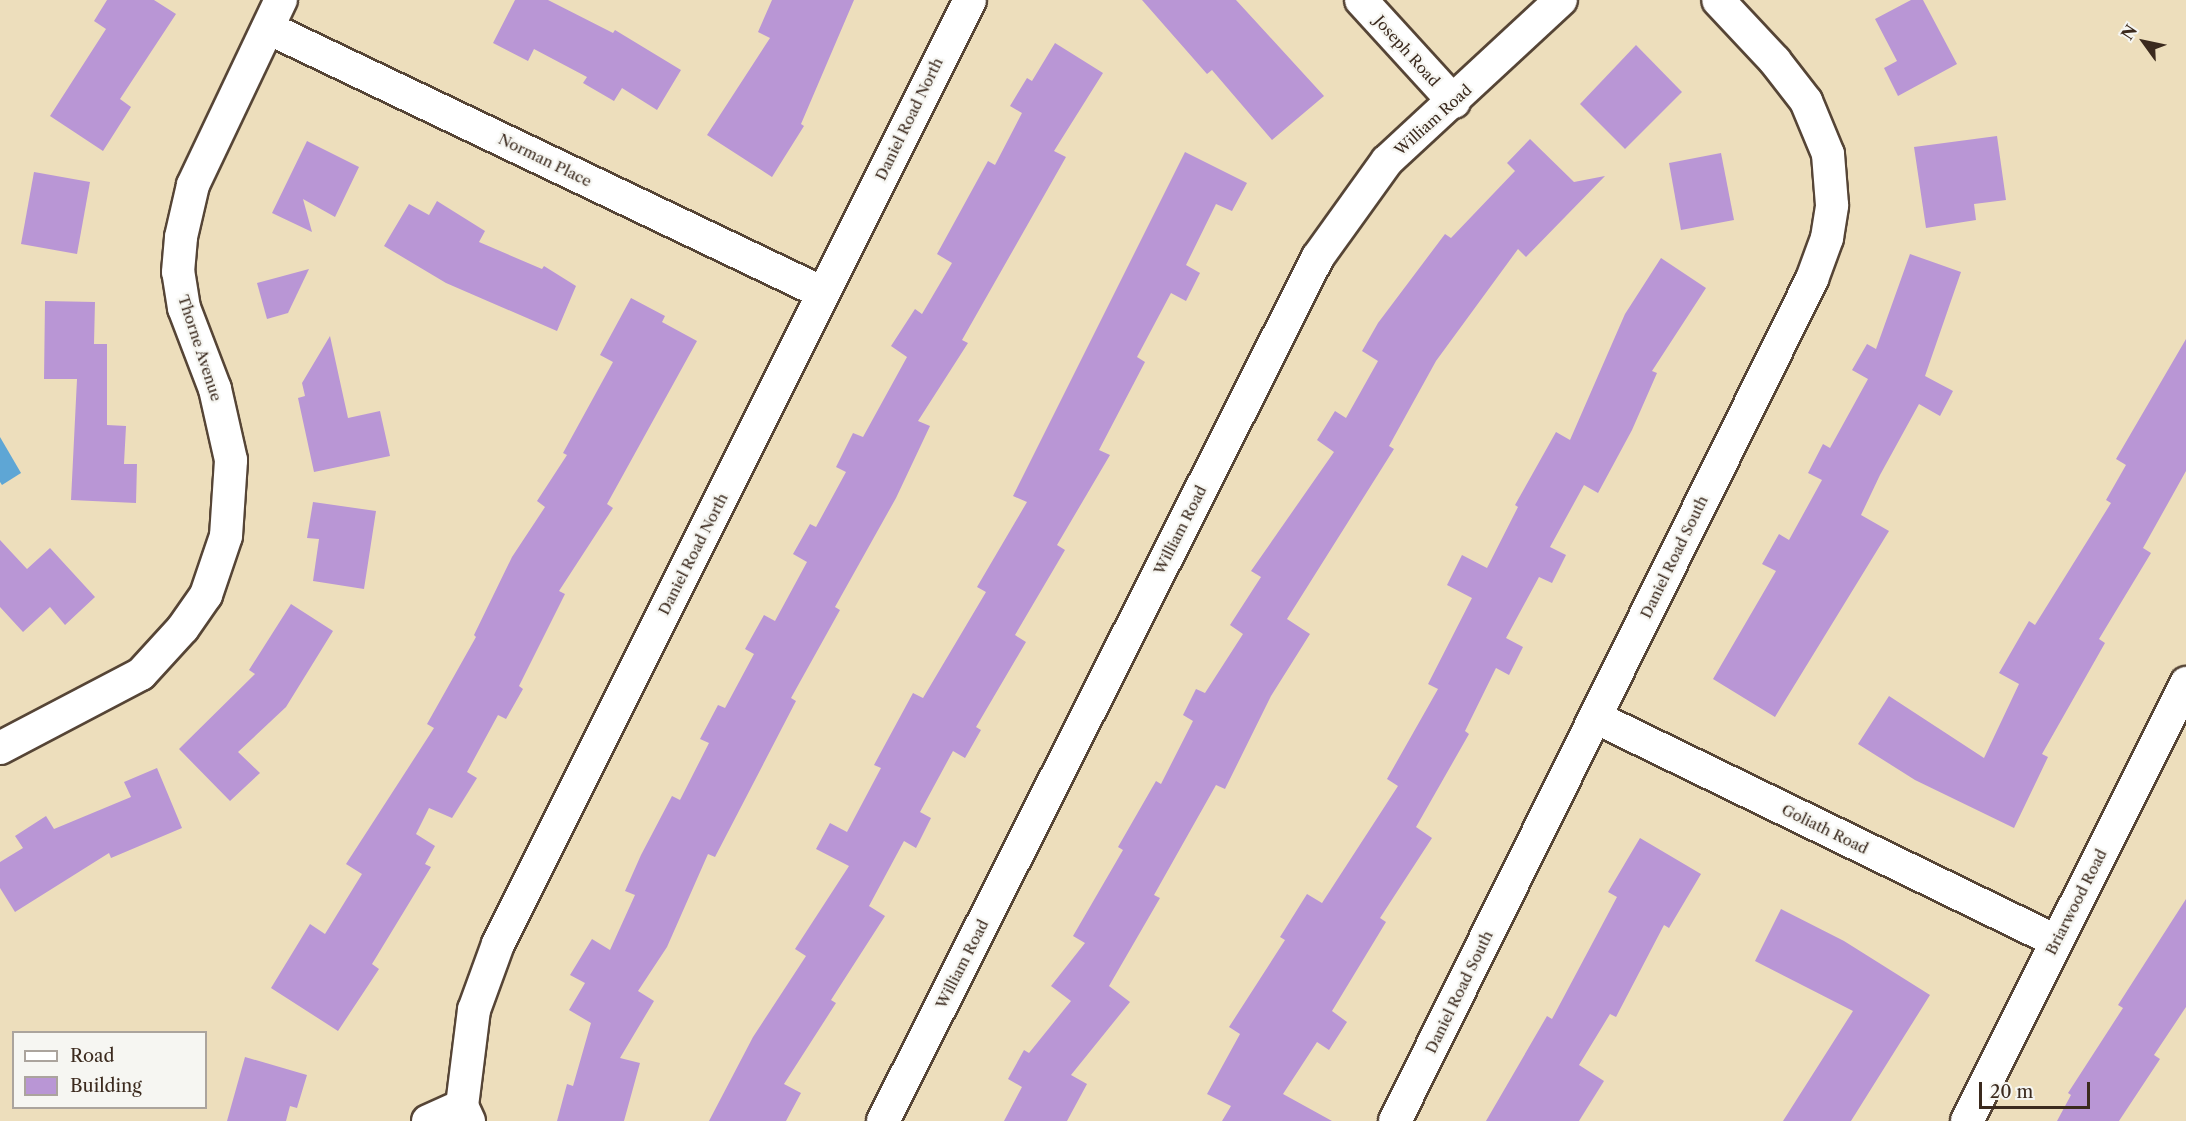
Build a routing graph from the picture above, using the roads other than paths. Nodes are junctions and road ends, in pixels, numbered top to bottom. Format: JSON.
{"nodes":[{"id":1,"x":970,"y":0,"type":"edge"},
{"id":2,"x":1361,"y":0,"type":"edge"},
{"id":3,"x":1561,"y":0,"type":"edge"},
{"id":4,"x":1718,"y":0,"type":"edge"},
{"id":5,"x":274,"y":14,"type":"edge"},
{"id":6,"x":1454,"y":102,"type":"junction"},
{"id":7,"x":823,"y":293,"type":"junction"},
{"id":8,"x":2186,"y":683,"type":"edge"},
{"id":9,"x":1594,"y":717,"type":"junction"},
{"id":10,"x":1,"y":745,"type":"edge"},
{"id":11,"x":2056,"y":941,"type":"junction"},
{"id":12,"x":465,"y":1114,"type":"edge"},
{"id":13,"x":428,"y":1121,"type":"edge"},
{"id":14,"x":883,"y":1121,"type":"edge"},
{"id":15,"x":1395,"y":1121,"type":"edge"},
{"id":16,"x":1967,"y":1121,"type":"edge"}],
"edges":[{"from":1,"to":7,"type":"street","name":"Daniel Road North"},
{"from":2,"to":6,"type":"street","name":"Joseph Road"},
{"from":3,"to":6,"type":"street","name":"William Road"},
{"from":4,"to":9,"type":"street","name":"Daniel Road South"},
{"from":5,"to":7,"type":"street","name":"Norman Place"},
{"from":5,"to":10,"type":"street","name":"Thorne Avenue"},
{"from":6,"to":14,"type":"street","name":"William Road"},
{"from":7,"to":12,"type":"street","name":"Daniel Road North"},
{"from":8,"to":11,"type":"street","name":"Briarwood Road"},
{"from":9,"to":11,"type":"street","name":"Goliath Road"},
{"from":9,"to":15,"type":"street","name":"Daniel Road South"},
{"from":11,"to":16,"type":"street","name":"Briarwood Road"},
{"from":12,"to":13,"type":"street"}]}
